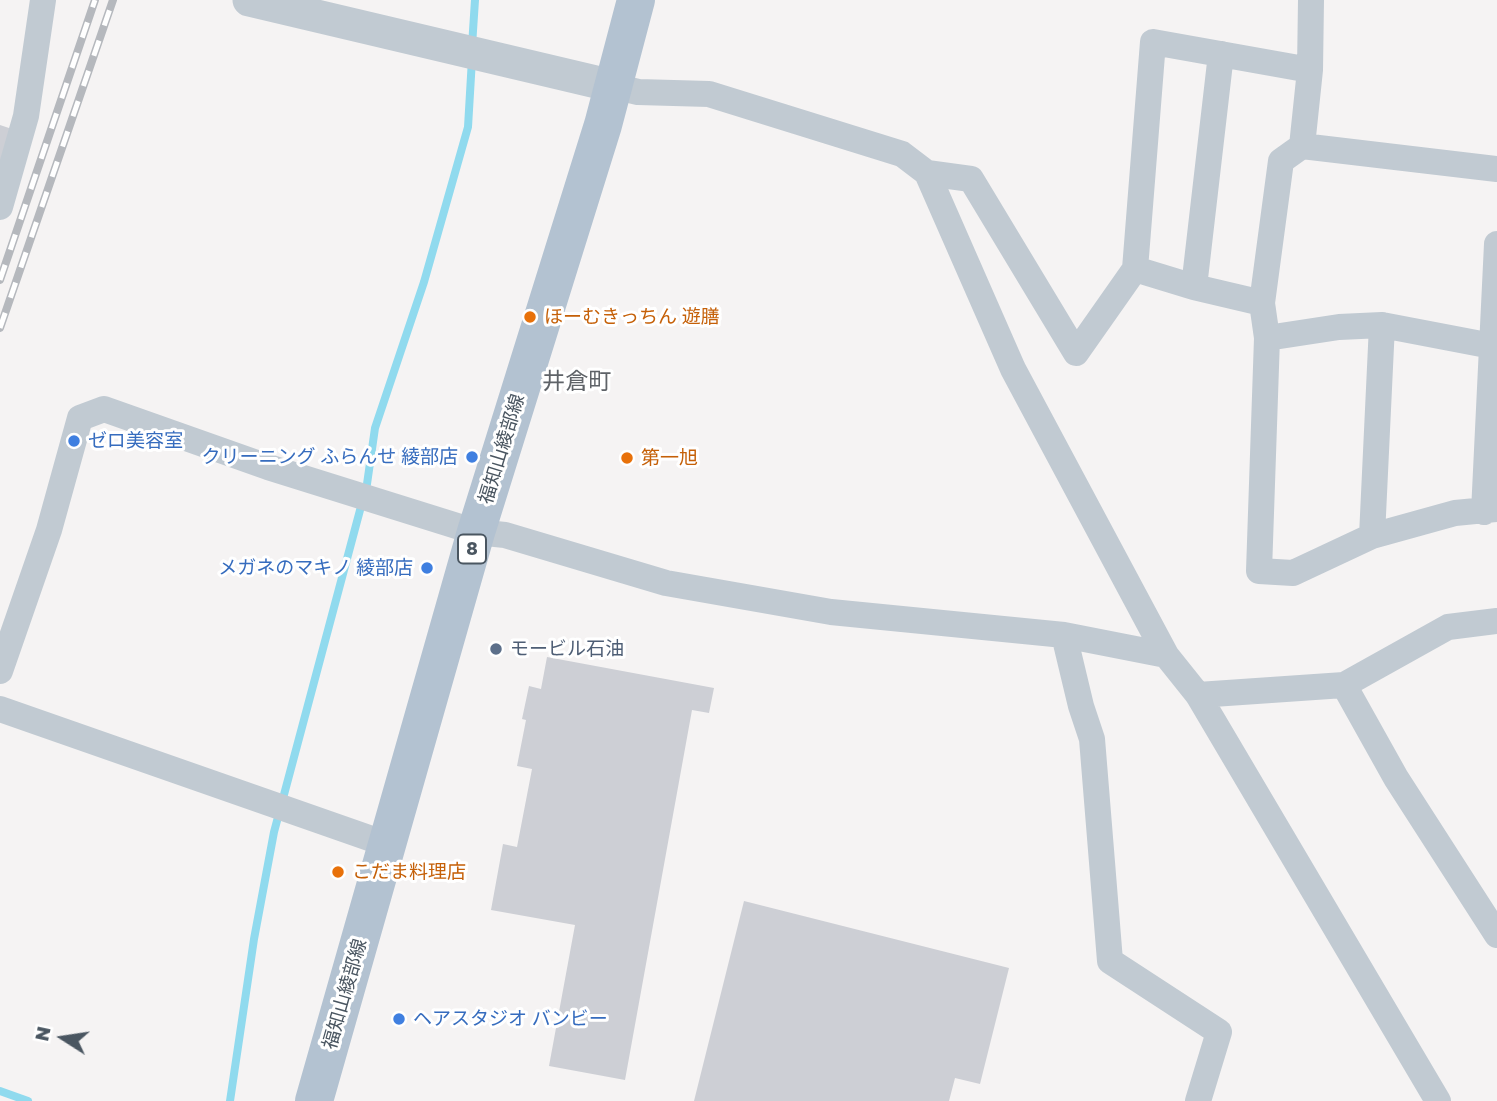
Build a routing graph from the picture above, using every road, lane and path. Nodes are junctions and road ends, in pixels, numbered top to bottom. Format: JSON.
{"nodes":[{"id":1,"x":43,"y":0,"type":"edge"},
{"id":2,"x":249,"y":0,"type":"edge"},
{"id":3,"x":636,"y":0,"type":"edge"},
{"id":4,"x":1311,"y":0,"type":"edge"},
{"id":5,"x":1221,"y":54,"type":"junction"},
{"id":6,"x":1310,"y":70,"type":"junction"},
{"id":7,"x":613,"y":86,"type":"junction"},
{"id":8,"x":1302,"y":146,"type":"junction"},
{"id":9,"x":1497,"y":169,"type":"edge"},
{"id":10,"x":927,"y":173,"type":"junction"},
{"id":11,"x":0,"y":207,"type":"edge"},
{"id":12,"x":1497,"y":244,"type":"edge"},
{"id":13,"x":1135,"y":269,"type":"junction"},
{"id":14,"x":1194,"y":287,"type":"junction"},
{"id":15,"x":1262,"y":303,"type":"junction"},
{"id":16,"x":1382,"y":325,"type":"junction"},
{"id":17,"x":1267,"y":338,"type":"junction"},
{"id":18,"x":1494,"y":347,"type":"edge"},
{"id":19,"x":1490,"y":510,"type":"edge"},
{"id":20,"x":476,"y":532,"type":"junction"},
{"id":21,"x":1372,"y":536,"type":"junction"},
{"id":22,"x":1493,"y":628,"type":"edge"},
{"id":23,"x":1064,"y":635,"type":"junction"},
{"id":24,"x":1166,"y":655,"type":"junction"},
{"id":25,"x":0,"y":671,"type":"edge"},
{"id":26,"x":1344,"y":685,"type":"junction"},
{"id":27,"x":1198,"y":695,"type":"junction"},
{"id":28,"x":0,"y":709,"type":"edge"},
{"id":29,"x":389,"y":845,"type":"junction"},
{"id":30,"x":1489,"y":910,"type":"edge"},
{"id":31,"x":1497,"y":935,"type":"edge"},
{"id":32,"x":314,"y":1101,"type":"edge"},
{"id":33,"x":1198,"y":1101,"type":"edge"},
{"id":34,"x":1438,"y":1101,"type":"edge"}],
"edges":[{"from":1,"to":11,"type":"street"},
{"from":2,"to":7,"type":"street"},
{"from":3,"to":7,"type":"main road","name":"福知山綾部線","number":"8"},
{"from":4,"to":6,"type":"street"},
{"from":5,"to":6,"type":"street"},
{"from":5,"to":13,"type":"street"},
{"from":5,"to":14,"type":"street"},
{"from":6,"to":8,"type":"street"},
{"from":7,"to":10,"type":"street"},
{"from":7,"to":20,"type":"main road","name":"福知山綾部線","number":"8"},
{"from":8,"to":9,"type":"street"},
{"from":8,"to":15,"type":"street"},
{"from":10,"to":13,"type":"street"},
{"from":10,"to":24,"type":"street"},
{"from":12,"to":18,"type":"street"},
{"from":13,"to":14,"type":"street"},
{"from":14,"to":15,"type":"street"},
{"from":15,"to":17,"type":"street"},
{"from":16,"to":17,"type":"street"},
{"from":16,"to":18,"type":"street"},
{"from":16,"to":21,"type":"street"},
{"from":17,"to":21,"type":"street"},
{"from":18,"to":19,"type":"street"},
{"from":19,"to":21,"type":"street"},
{"from":20,"to":23,"type":"street"},
{"from":20,"to":25,"type":"street"},
{"from":20,"to":29,"type":"main road","name":"福知山綾部線","number":"8"},
{"from":22,"to":26,"type":"street"},
{"from":23,"to":24,"type":"street"},
{"from":23,"to":33,"type":"street"},
{"from":24,"to":27,"type":"street"},
{"from":26,"to":27,"type":"street"},
{"from":26,"to":30,"type":"street"},
{"from":27,"to":34,"type":"street"},
{"from":28,"to":29,"type":"street"},
{"from":29,"to":32,"type":"main road","name":"福知山綾部線","number":"8"},
{"from":30,"to":31,"type":"street"}]}
